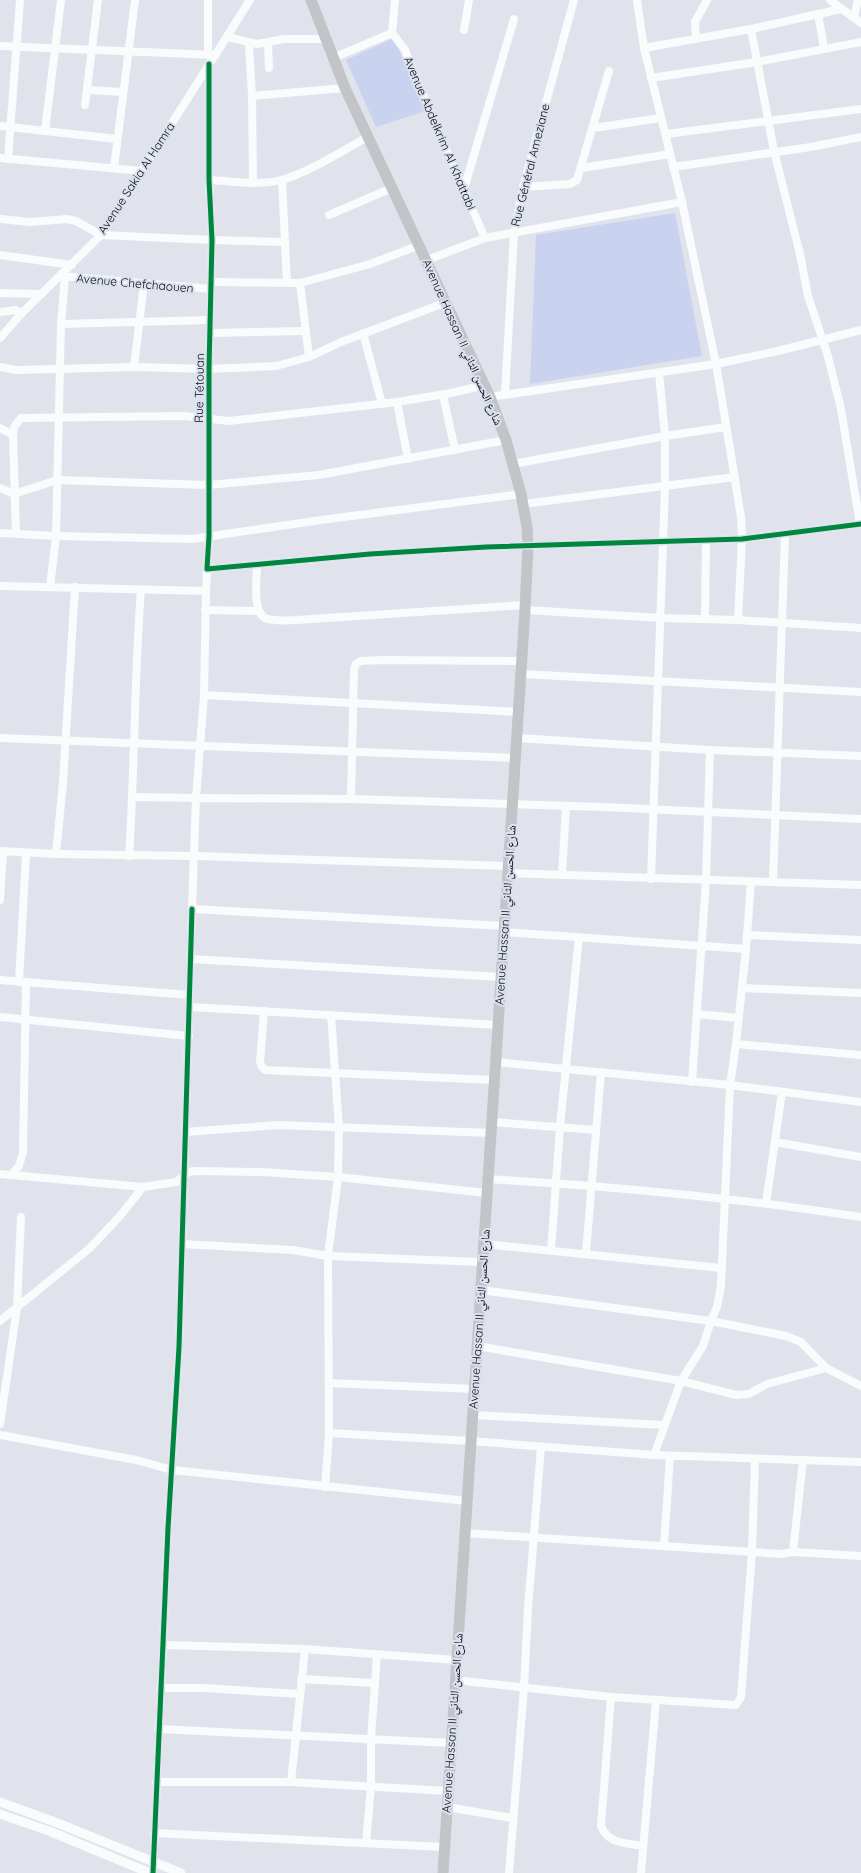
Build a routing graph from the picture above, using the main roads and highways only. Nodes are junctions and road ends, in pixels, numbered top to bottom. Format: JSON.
{"nodes":[{"id":1,"x":311,"y":0,"type":"edge"},
{"id":2,"x":443,"y":1873,"type":"edge"}],
"edges":[{"from":1,"to":2,"type":"main road","name":"Avenue Hassan II شارع الحسن الثاني"}]}
